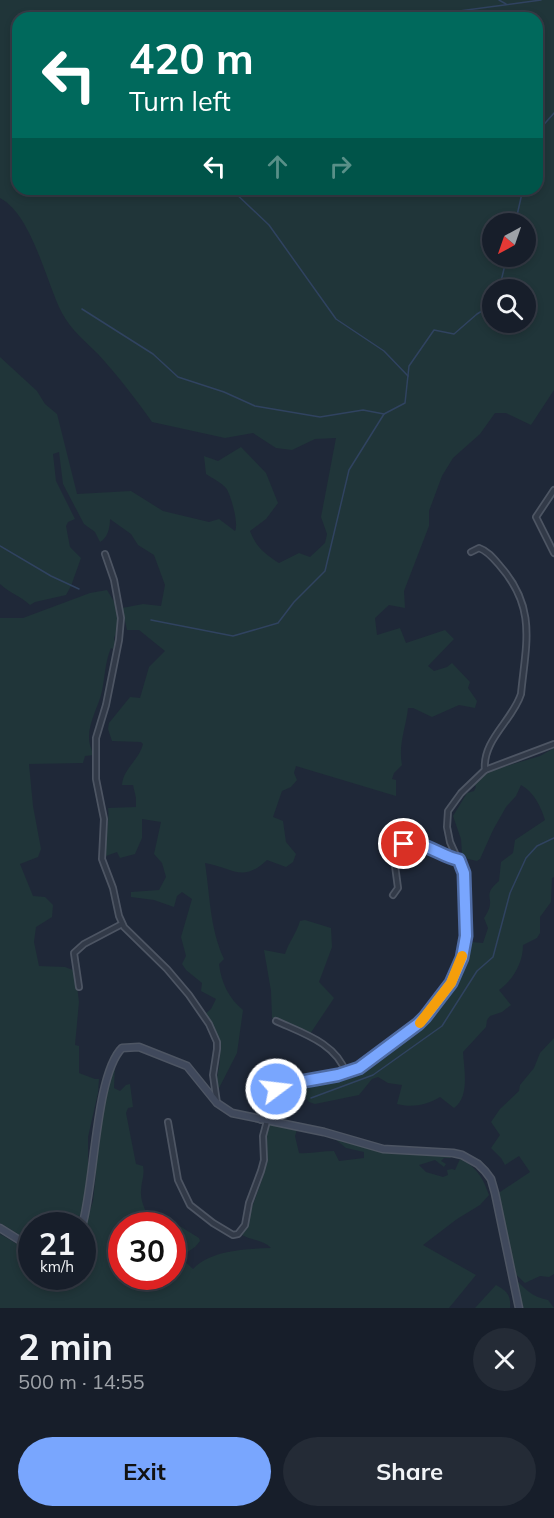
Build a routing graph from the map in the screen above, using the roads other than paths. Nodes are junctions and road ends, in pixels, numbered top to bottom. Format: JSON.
{"nodes":[{"id":1,"x":554,"y":490,"type":"edge"},
{"id":2,"x":471,"y":552,"type":"dead end"},
{"id":3,"x":554,"y":553,"type":"edge"},
{"id":4,"x":105,"y":554,"type":"dead end"},
{"id":5,"x":554,"y":744,"type":"edge"},
{"id":6,"x":485,"y":770,"type":"junction"},
{"id":7,"x":459,"y":860,"type":"junction"},
{"id":8,"x":393,"y":896,"type":"dead end"},
{"id":9,"x":123,"y":924,"type":"junction"},
{"id":10,"x":79,"y":987,"type":"dead end"},
{"id":11,"x":276,"y":1021,"type":"dead end"},
{"id":12,"x":345,"y":1073,"type":"junction"},
{"id":13,"x":217,"y":1103,"type":"junction"},
{"id":14,"x":264,"y":1120,"type":"junction"},
{"id":15,"x":168,"y":1122,"type":"dead end"},
{"id":16,"x":85,"y":1212,"type":"edge"},
{"id":17,"x":0,"y":1228,"type":"edge"},
{"id":18,"x":18,"y":1239,"type":"edge"},
{"id":19,"x":519,"y":1308,"type":"edge"}],
"edges":[{"from":1,"to":3,"type":"street"},
{"from":2,"to":6,"type":"street"},
{"from":4,"to":9,"type":"street"},
{"from":5,"to":6,"type":"street"},
{"from":6,"to":7,"type":"street"},
{"from":7,"to":8,"type":"street"},
{"from":7,"to":12,"type":"street"},
{"from":9,"to":10,"type":"street"},
{"from":9,"to":13,"type":"street"},
{"from":11,"to":12,"type":"street"},
{"from":12,"to":14,"type":"street"},
{"from":13,"to":14,"type":"street"},
{"from":13,"to":16,"type":"street"},
{"from":14,"to":15,"type":"street"},
{"from":14,"to":19,"type":"street"},
{"from":17,"to":18,"type":"street"}]}
